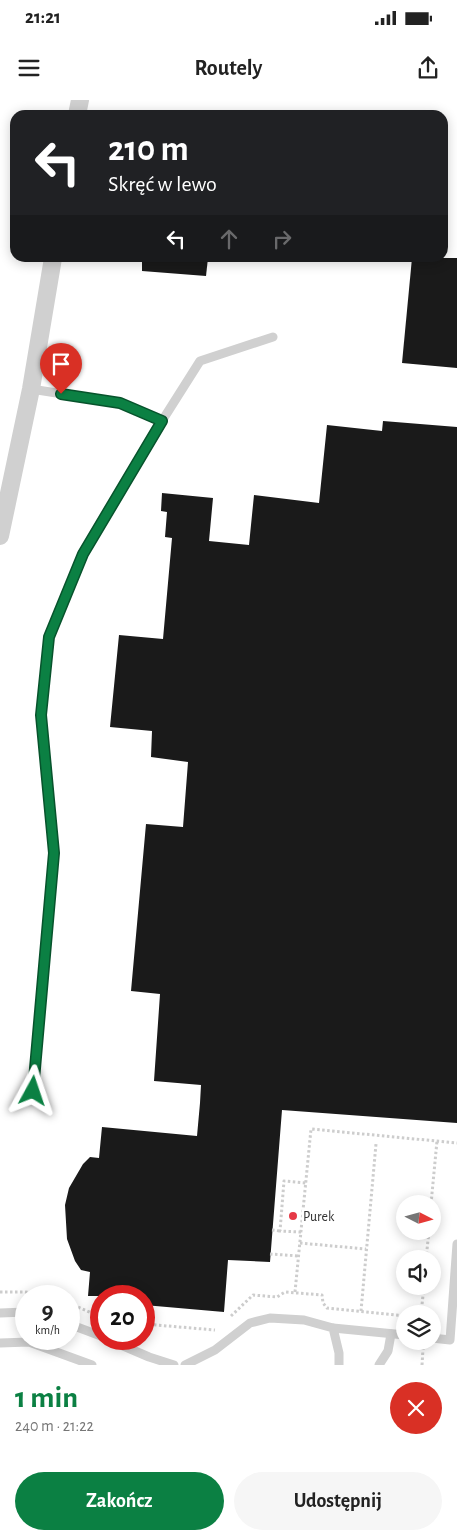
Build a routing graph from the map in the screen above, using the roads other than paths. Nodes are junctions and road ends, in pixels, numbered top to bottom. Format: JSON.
{"nodes":[{"id":1,"x":52,"y":262,"type":"edge"},
{"id":2,"x":274,"y":337,"type":"dead end"},
{"id":3,"x":31,"y":389,"type":"junction"},
{"id":4,"x":162,"y":421,"type":"junction"},
{"id":5,"x":0,"y":536,"type":"edge"},
{"id":6,"x":33,"y":1091,"type":"dead end"},
{"id":7,"x":457,"y":1244,"type":"edge"},
{"id":8,"x":455,"y":1294,"type":"edge"},
{"id":9,"x":15,"y":1312,"type":"edge"},
{"id":10,"x":0,"y":1313,"type":"edge"},
{"id":11,"x":333,"y":1328,"type":"junction"},
{"id":12,"x":391,"y":1334,"type":"junction"},
{"id":13,"x":396,"y":1334,"type":"edge"},
{"id":14,"x":441,"y":1339,"type":"edge"},
{"id":15,"x":0,"y":1343,"type":"edge"},
{"id":16,"x":132,"y":1350,"type":"edge"},
{"id":17,"x":92,"y":1365,"type":"edge"},
{"id":18,"x":174,"y":1365,"type":"edge"},
{"id":19,"x":185,"y":1365,"type":"edge"},
{"id":20,"x":339,"y":1365,"type":"edge"},
{"id":21,"x":379,"y":1365,"type":"edge"}],
"edges":[{"from":1,"to":3,"type":"street"},
{"from":2,"to":4,"type":"lane"},
{"from":3,"to":4,"type":"lane"},
{"from":3,"to":5,"type":"street"},
{"from":4,"to":6,"type":"lane"},
{"from":7,"to":8,"type":"lane"},
{"from":8,"to":14,"type":"lane"},
{"from":9,"to":10,"type":"lane"},
{"from":11,"to":12,"type":"lane"},
{"from":11,"to":19,"type":"lane"},
{"from":11,"to":20,"type":"lane"},
{"from":12,"to":13,"type":"lane"},
{"from":12,"to":21,"type":"lane"},
{"from":15,"to":17,"type":"lane"},
{"from":16,"to":18,"type":"lane"}]}
